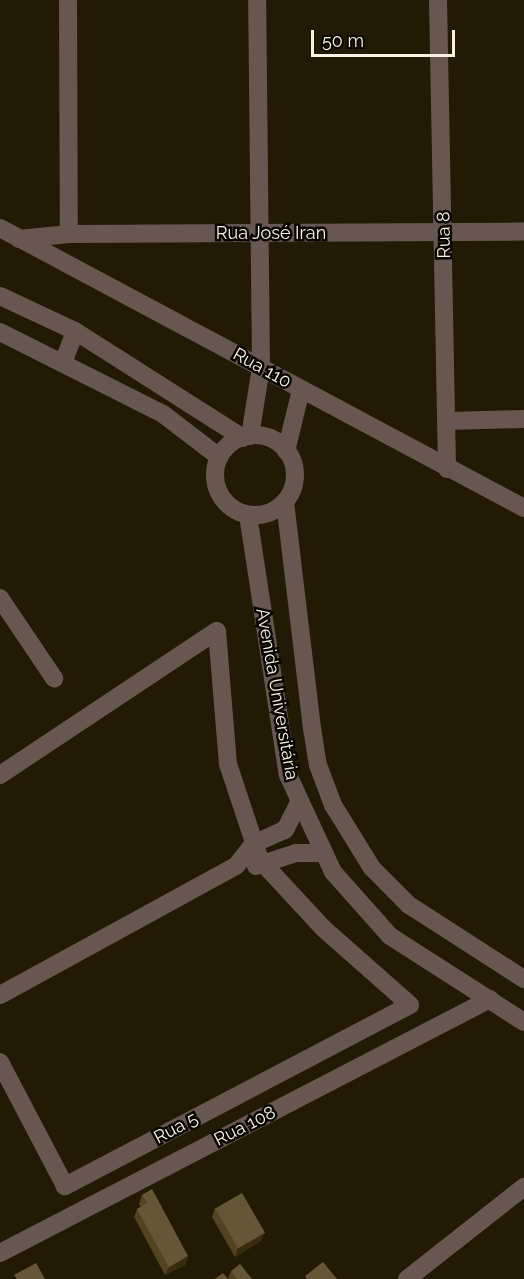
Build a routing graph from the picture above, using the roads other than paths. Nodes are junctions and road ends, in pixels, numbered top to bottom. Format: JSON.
{"nodes":[{"id":1,"x":68,"y":0,"type":"edge"},
{"id":2,"x":257,"y":0,"type":"edge"},
{"id":3,"x":438,"y":0,"type":"edge"},
{"id":4,"x":0,"y":228,"type":"edge"},
{"id":5,"x":444,"y":232,"type":"junction"},
{"id":6,"x":524,"y":232,"type":"edge"},
{"id":7,"x":69,"y":234,"type":"junction"},
{"id":8,"x":263,"y":234,"type":"junction"},
{"id":9,"x":19,"y":239,"type":"junction"},
{"id":10,"x":0,"y":296,"type":"edge"},
{"id":11,"x":75,"y":331,"type":"junction"},
{"id":12,"x":0,"y":333,"type":"edge"},
{"id":13,"x":63,"y":363,"type":"junction"},
{"id":14,"x":261,"y":367,"type":"junction"},
{"id":15,"x":301,"y":390,"type":"junction"},
{"id":16,"x":524,"y":419,"type":"edge"},
{"id":17,"x":447,"y":421,"type":"junction"},
{"id":18,"x":246,"y":437,"type":"junction"},
{"id":19,"x":286,"y":451,"type":"junction"},
{"id":20,"x":219,"y":457,"type":"junction"},
{"id":21,"x":447,"y":469,"type":"junction"},
{"id":22,"x":285,"y":502,"type":"junction"},
{"id":23,"x":524,"y":508,"type":"edge"},
{"id":24,"x":248,"y":515,"type":"junction"},
{"id":25,"x":0,"y":598,"type":"edge"},
{"id":26,"x":54,"y":678,"type":"dead end"},
{"id":27,"x":0,"y":775,"type":"edge"},
{"id":28,"x":299,"y":802,"type":"junction"},
{"id":29,"x":253,"y":844,"type":"junction"},
{"id":30,"x":324,"y":853,"type":"junction"},
{"id":31,"x":236,"y":866,"type":"junction"},
{"id":32,"x":265,"y":866,"type":"junction"},
{"id":33,"x":524,"y":979,"type":"edge"},
{"id":34,"x":0,"y":995,"type":"edge"},
{"id":35,"x":490,"y":999,"type":"junction"},
{"id":36,"x":524,"y":1022,"type":"edge"},
{"id":37,"x":0,"y":1062,"type":"edge"},
{"id":38,"x":524,"y":1187,"type":"edge"},
{"id":39,"x":0,"y":1253,"type":"edge"},
{"id":40,"x":407,"y":1279,"type":"edge"}],
"edges":[{"from":1,"to":7,"type":"street"},
{"from":2,"to":8,"type":"street"},
{"from":3,"to":5,"type":"street","name":"Rua 8"},
{"from":4,"to":9,"type":"street","name":"Rua 110"},
{"from":5,"to":6,"type":"street","name":"Rua José Iran"},
{"from":5,"to":8,"type":"street","name":"Rua José Iran"},
{"from":5,"to":17,"type":"street","name":"Rua 8"},
{"from":7,"to":8,"type":"street","name":"Rua José Iran"},
{"from":7,"to":9,"type":"street","name":"Rua José Iran"},
{"from":8,"to":14,"type":"street"},
{"from":9,"to":14,"type":"street","name":"Rua 110"},
{"from":10,"to":11,"type":"street"},
{"from":11,"to":13,"type":"street"},
{"from":11,"to":18,"type":"street"},
{"from":12,"to":13,"type":"street"},
{"from":13,"to":20,"type":"street"},
{"from":14,"to":15,"type":"street","name":"Rua 110"},
{"from":14,"to":18,"type":"street"},
{"from":15,"to":19,"type":"street"},
{"from":15,"to":21,"type":"street","name":"Rua 110"},
{"from":16,"to":17,"type":"street"},
{"from":17,"to":21,"type":"street","name":"Rua 8"},
{"from":18,"to":19,"type":"street"},
{"from":18,"to":20,"type":"street"},
{"from":19,"to":22,"type":"street","name":"Avenida Universitária"},
{"from":20,"to":24,"type":"street"},
{"from":21,"to":23,"type":"street","name":"Rua 110"},
{"from":22,"to":24,"type":"street"},
{"from":22,"to":33,"type":"street","name":"Avenida Universitária"},
{"from":24,"to":28,"type":"street","name":"Avenida Universitária"},
{"from":25,"to":26,"type":"street"},
{"from":27,"to":29,"type":"street"},
{"from":28,"to":29,"type":"street"},
{"from":28,"to":30,"type":"street","name":"Avenida Universitária"},
{"from":29,"to":31,"type":"street"},
{"from":29,"to":32,"type":"street"},
{"from":30,"to":32,"type":"street"},
{"from":30,"to":35,"type":"street","name":"Avenida Universitária"},
{"from":31,"to":32,"type":"street"},
{"from":31,"to":34,"type":"street"},
{"from":32,"to":37,"type":"street","name":"Rua 5"},
{"from":35,"to":36,"type":"street","name":"Avenida Universitária"},
{"from":35,"to":39,"type":"street","name":"Rua 108"},
{"from":38,"to":40,"type":"street"}]}
